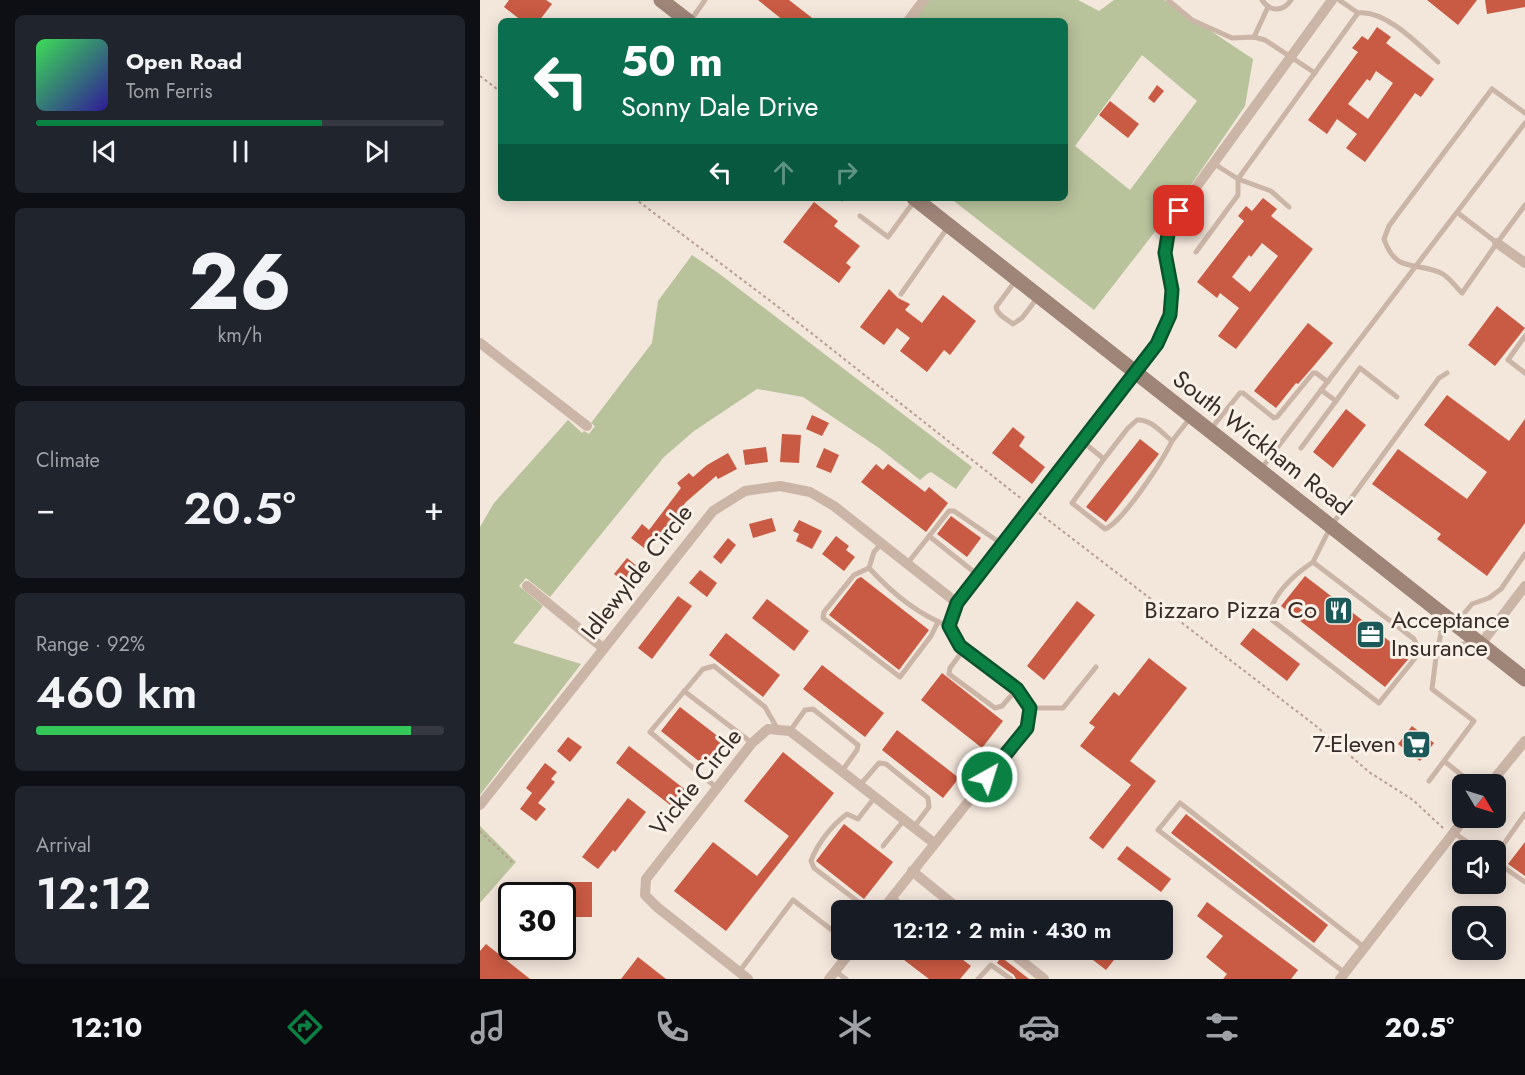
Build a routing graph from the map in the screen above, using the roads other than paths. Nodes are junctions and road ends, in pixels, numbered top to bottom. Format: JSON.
{"nodes":[{"id":1,"x":661,"y":0,"type":"edge"},
{"id":2,"x":705,"y":0,"type":"edge"},
{"id":3,"x":924,"y":0,"type":"edge"},
{"id":4,"x":1168,"y":0,"type":"edge"},
{"id":5,"x":1262,"y":0,"type":"edge"},
{"id":6,"x":1291,"y":0,"type":"edge"},
{"id":7,"x":1332,"y":0,"type":"edge"},
{"id":8,"x":1339,"y":0,"type":"edge"},
{"id":9,"x":1268,"y":7,"type":"junction"},
{"id":10,"x":1358,"y":14,"type":"junction"},
{"id":11,"x":685,"y":18,"type":"edge"},
{"id":12,"x":691,"y":18,"type":"edge"},
{"id":13,"x":911,"y":18,"type":"edge"},
{"id":14,"x":1254,"y":37,"type":"junction"},
{"id":15,"x":1291,"y":56,"type":"junction"},
{"id":16,"x":1438,"y":62,"type":"dead end"},
{"id":17,"x":1315,"y":73,"type":"junction"},
{"id":18,"x":1525,"y":113,"type":"edge"},
{"id":19,"x":1525,"y":123,"type":"edge"},
{"id":20,"x":1213,"y":163,"type":"junction"},
{"id":21,"x":1238,"y":179,"type":"junction"},
{"id":22,"x":914,"y":201,"type":"edge"},
{"id":23,"x":918,"y":201,"type":"edge"},
{"id":24,"x":1525,"y":205,"type":"edge"},
{"id":25,"x":1289,"y":207,"type":"dead end"},
{"id":26,"x":1458,"y":213,"type":"junction"},
{"id":27,"x":860,"y":216,"type":"dead end"},
{"id":28,"x":949,"y":225,"type":"junction"},
{"id":29,"x":1497,"y":243,"type":"junction"},
{"id":30,"x":1196,"y":252,"type":"dead end"},
{"id":31,"x":1525,"y":263,"type":"edge"},
{"id":32,"x":1417,"y":267,"type":"junction"},
{"id":33,"x":1017,"y":279,"type":"junction"},
{"id":34,"x":901,"y":294,"type":"dead end"},
{"id":35,"x":1039,"y":296,"type":"junction"},
{"id":36,"x":1525,"y":336,"type":"edge"},
{"id":37,"x":480,"y":343,"type":"edge"},
{"id":38,"x":1136,"y":372,"type":"junction"},
{"id":39,"x":1447,"y":373,"type":"dead end"},
{"id":40,"x":1525,"y":373,"type":"edge"},
{"id":41,"x":1328,"y":382,"type":"junction"},
{"id":42,"x":1322,"y":390,"type":"junction"},
{"id":43,"x":1397,"y":397,"type":"dead end"},
{"id":44,"x":1336,"y":401,"type":"junction"},
{"id":45,"x":1192,"y":416,"type":"junction"},
{"id":46,"x":587,"y":426,"type":"dead end"},
{"id":47,"x":1210,"y":430,"type":"junction"},
{"id":48,"x":1172,"y":441,"type":"junction"},
{"id":49,"x":1083,"y":442,"type":"junction"},
{"id":50,"x":1301,"y":448,"type":"dead end"},
{"id":51,"x":1104,"y":459,"type":"junction"},
{"id":52,"x":1260,"y":470,"type":"junction"},
{"id":53,"x":1331,"y":525,"type":"junction"},
{"id":54,"x":929,"y":537,"type":"junction"},
{"id":55,"x":881,"y":544,"type":"junction"},
{"id":56,"x":1003,"y":545,"type":"junction"},
{"id":57,"x":1525,"y":554,"type":"edge"},
{"id":58,"x":1313,"y":562,"type":"junction"},
{"id":59,"x":907,"y":564,"type":"junction"},
{"id":60,"x":869,"y":568,"type":"junction"},
{"id":61,"x":979,"y":576,"type":"junction"},
{"id":62,"x":527,"y":586,"type":"dead end"},
{"id":63,"x":1525,"y":586,"type":"edge"},
{"id":64,"x":957,"y":603,"type":"junction"},
{"id":65,"x":1430,"y":604,"type":"junction"},
{"id":66,"x":938,"y":622,"type":"junction"},
{"id":67,"x":1455,"y":624,"type":"junction"},
{"id":68,"x":949,"y":626,"type":"junction"},
{"id":69,"x":1481,"y":644,"type":"junction"},
{"id":70,"x":603,"y":648,"type":"junction"},
{"id":71,"x":964,"y":649,"type":"junction"},
{"id":72,"x":1419,"y":652,"type":"junction"},
{"id":73,"x":1436,"y":657,"type":"junction"},
{"id":74,"x":1096,"y":667,"type":"dead end"},
{"id":75,"x":1525,"y":679,"type":"edge"},
{"id":76,"x":1017,"y":689,"type":"junction"},
{"id":77,"x":684,"y":691,"type":"junction"},
{"id":78,"x":1030,"y":708,"type":"junction"},
{"id":79,"x":778,"y":730,"type":"junction"},
{"id":80,"x":790,"y":731,"type":"junction"},
{"id":81,"x":1525,"y":741,"type":"edge"},
{"id":82,"x":752,"y":743,"type":"junction"},
{"id":83,"x":1444,"y":761,"type":"junction"},
{"id":84,"x":842,"y":771,"type":"junction"},
{"id":85,"x":1460,"y":774,"type":"edge"},
{"id":86,"x":1498,"y":774,"type":"edge"},
{"id":87,"x":1429,"y":781,"type":"dead end"},
{"id":88,"x":860,"y":785,"type":"junction"},
{"id":89,"x":717,"y":788,"type":"junction"},
{"id":90,"x":875,"y":797,"type":"junction"},
{"id":91,"x":480,"y":805,"type":"edge"},
{"id":92,"x":1525,"y":814,"type":"edge"},
{"id":93,"x":909,"y":824,"type":"junction"},
{"id":94,"x":1457,"y":828,"type":"edge"},
{"id":95,"x":1452,"y":834,"type":"junction"},
{"id":96,"x":1462,"y":840,"type":"edge"},
{"id":97,"x":1506,"y":841,"type":"edge"},
{"id":98,"x":934,"y":843,"type":"junction"},
{"id":99,"x":883,"y":846,"type":"dead end"},
{"id":100,"x":1506,"y":869,"type":"edge"},
{"id":101,"x":912,"y":872,"type":"junction"},
{"id":102,"x":1525,"y":882,"type":"edge"},
{"id":103,"x":892,"y":897,"type":"junction"},
{"id":104,"x":856,"y":900,"type":"edge"},
{"id":105,"x":890,"y":900,"type":"edge"},
{"id":106,"x":896,"y":900,"type":"edge"},
{"id":107,"x":947,"y":900,"type":"edge"},
{"id":108,"x":831,"y":929,"type":"edge"},
{"id":109,"x":1364,"y":947,"type":"junction"},
{"id":110,"x":844,"y":960,"type":"edge"},
{"id":111,"x":1020,"y":960,"type":"edge"},
{"id":112,"x":832,"y":975,"type":"edge"},
{"id":113,"x":743,"y":976,"type":"edge"},
{"id":114,"x":1342,"y":976,"type":"edge"},
{"id":115,"x":846,"y":979,"type":"edge"},
{"id":116,"x":978,"y":979,"type":"edge"},
{"id":117,"x":1011,"y":979,"type":"edge"},
{"id":118,"x":1044,"y":979,"type":"edge"}],
"edges":[{"from":1,"to":11,"type":"main road"},
{"from":2,"to":12,"type":"lane"},
{"from":3,"to":13,"type":"street"},
{"from":4,"to":14,"type":"lane"},
{"from":5,"to":9,"type":"lane"},
{"from":6,"to":9,"type":"lane"},
{"from":7,"to":15,"type":"street"},
{"from":8,"to":10,"type":"lane"},
{"from":9,"to":14,"type":"lane"},
{"from":10,"to":16,"type":"lane"},
{"from":10,"to":17,"type":"lane"},
{"from":14,"to":15,"type":"lane"},
{"from":15,"to":17,"type":"lane"},
{"from":15,"to":20,"type":"street"},
{"from":17,"to":21,"type":"lane"},
{"from":18,"to":32,"type":"lane"},
{"from":19,"to":26,"type":"lane"},
{"from":20,"to":21,"type":"lane"},
{"from":20,"to":38,"type":"street"},
{"from":21,"to":25,"type":"lane"},
{"from":21,"to":30,"type":"lane"},
{"from":22,"to":27,"type":"lane"},
{"from":23,"to":28,"type":"main road","name":"South Wickham Road"},
{"from":24,"to":29,"type":"lane"},
{"from":26,"to":29,"type":"lane"},
{"from":26,"to":32,"type":"lane"},
{"from":28,"to":33,"type":"main road","name":"South Wickham Road"},
{"from":28,"to":34,"type":"lane"},
{"from":29,"to":31,"type":"street"},
{"from":29,"to":32,"type":"lane"},
{"from":32,"to":41,"type":"lane"},
{"from":33,"to":35,"type":"main road","name":"South Wickham Road"},
{"from":33,"to":35,"type":"lane"},
{"from":35,"to":38,"type":"main road","name":"South Wickham Road"},
{"from":36,"to":40,"type":"lane"},
{"from":37,"to":46,"type":"street"},
{"from":38,"to":45,"type":"main road","name":"South Wickham Road"},
{"from":38,"to":49,"type":"street"},
{"from":39,"to":53,"type":"lane"},
{"from":41,"to":42,"type":"lane"},
{"from":41,"to":47,"type":"lane"},
{"from":42,"to":44,"type":"lane"},
{"from":42,"to":52,"type":"lane"},
{"from":43,"to":44,"type":"lane"},
{"from":44,"to":50,"type":"lane"},
{"from":45,"to":47,"type":"main road","name":"South Wickham Road"},
{"from":45,"to":48,"type":"lane"},
{"from":47,"to":52,"type":"main road","name":"South Wickham Road"},
{"from":48,"to":51,"type":"lane"},
{"from":48,"to":51,"type":"lane"},
{"from":49,"to":51,"type":"lane"},
{"from":49,"to":56,"type":"street"},
{"from":52,"to":53,"type":"main road","name":"South Wickham Road"},
{"from":53,"to":58,"type":"lane"},
{"from":53,"to":65,"type":"main road","name":"South Wickham Road"},
{"from":54,"to":56,"type":"lane"},
{"from":54,"to":59,"type":"lane"},
{"from":54,"to":61,"type":"lane"},
{"from":55,"to":59,"type":"street","name":"Idlewylde Circle"},
{"from":55,"to":60,"type":"lane"},
{"from":55,"to":70,"type":"street","name":"Idlewylde Circle"},
{"from":56,"to":61,"type":"street"},
{"from":57,"to":67,"type":"lane"},
{"from":58,"to":72,"type":"lane"},
{"from":58,"to":72,"type":"lane"},
{"from":59,"to":64,"type":"street","name":"Idlewylde Circle"},
{"from":60,"to":66,"type":"lane"},
{"from":60,"to":66,"type":"lane"},
{"from":61,"to":64,"type":"street"},
{"from":62,"to":70,"type":"street"},
{"from":63,"to":69,"type":"street"},
{"from":64,"to":68,"type":"street"},
{"from":65,"to":67,"type":"main road","name":"South Wickham Road"},
{"from":65,"to":73,"type":"lane"},
{"from":66,"to":68,"type":"lane"},
{"from":67,"to":69,"type":"main road","name":"South Wickham Road"},
{"from":68,"to":71,"type":"street"},
{"from":69,"to":73,"type":"lane"},
{"from":69,"to":75,"type":"main road","name":"South Wickham Road"},
{"from":70,"to":91,"type":"street","name":"Idlewylde Circle"},
{"from":71,"to":76,"type":"street"},
{"from":71,"to":76,"type":"lane"},
{"from":72,"to":73,"type":"lane"},
{"from":73,"to":83,"type":"lane"},
{"from":74,"to":78,"type":"lane"},
{"from":76,"to":78,"type":"street"},
{"from":77,"to":79,"type":"lane"},
{"from":77,"to":82,"type":"lane"},
{"from":77,"to":89,"type":"lane"},
{"from":78,"to":98,"type":"street"},
{"from":79,"to":80,"type":"street","name":"Vickie Circle"},
{"from":79,"to":82,"type":"street","name":"Vickie Circle"},
{"from":80,"to":84,"type":"street"},
{"from":80,"to":84,"type":"lane"},
{"from":81,"to":86,"type":"street"},
{"from":82,"to":89,"type":"street","name":"Vickie Circle"},
{"from":83,"to":85,"type":"lane"},
{"from":83,"to":87,"type":"lane"},
{"from":84,"to":88,"type":"street"},
{"from":88,"to":90,"type":"street"},
{"from":88,"to":93,"type":"lane"},
{"from":89,"to":113,"type":"street","name":"Vickie Circle"},
{"from":90,"to":93,"type":"street"},
{"from":90,"to":104,"type":"lane"},
{"from":92,"to":97,"type":"lane"},
{"from":93,"to":98,"type":"street"},
{"from":93,"to":99,"type":"lane"},
{"from":94,"to":95,"type":"street"},
{"from":95,"to":96,"type":"lane"},
{"from":95,"to":109,"type":"street"},
{"from":98,"to":101,"type":"street"},
{"from":100,"to":102,"type":"lane"},
{"from":101,"to":103,"type":"street"},
{"from":101,"to":107,"type":"street"},
{"from":103,"to":105,"type":"street"},
{"from":103,"to":106,"type":"lane"},
{"from":108,"to":113,"type":"lane"},
{"from":109,"to":114,"type":"street"},
{"from":109,"to":114,"type":"lane"},
{"from":110,"to":112,"type":"street"},
{"from":111,"to":118,"type":"street"},
{"from":112,"to":115,"type":"lane"},
{"from":116,"to":117,"type":"lane"}]}
